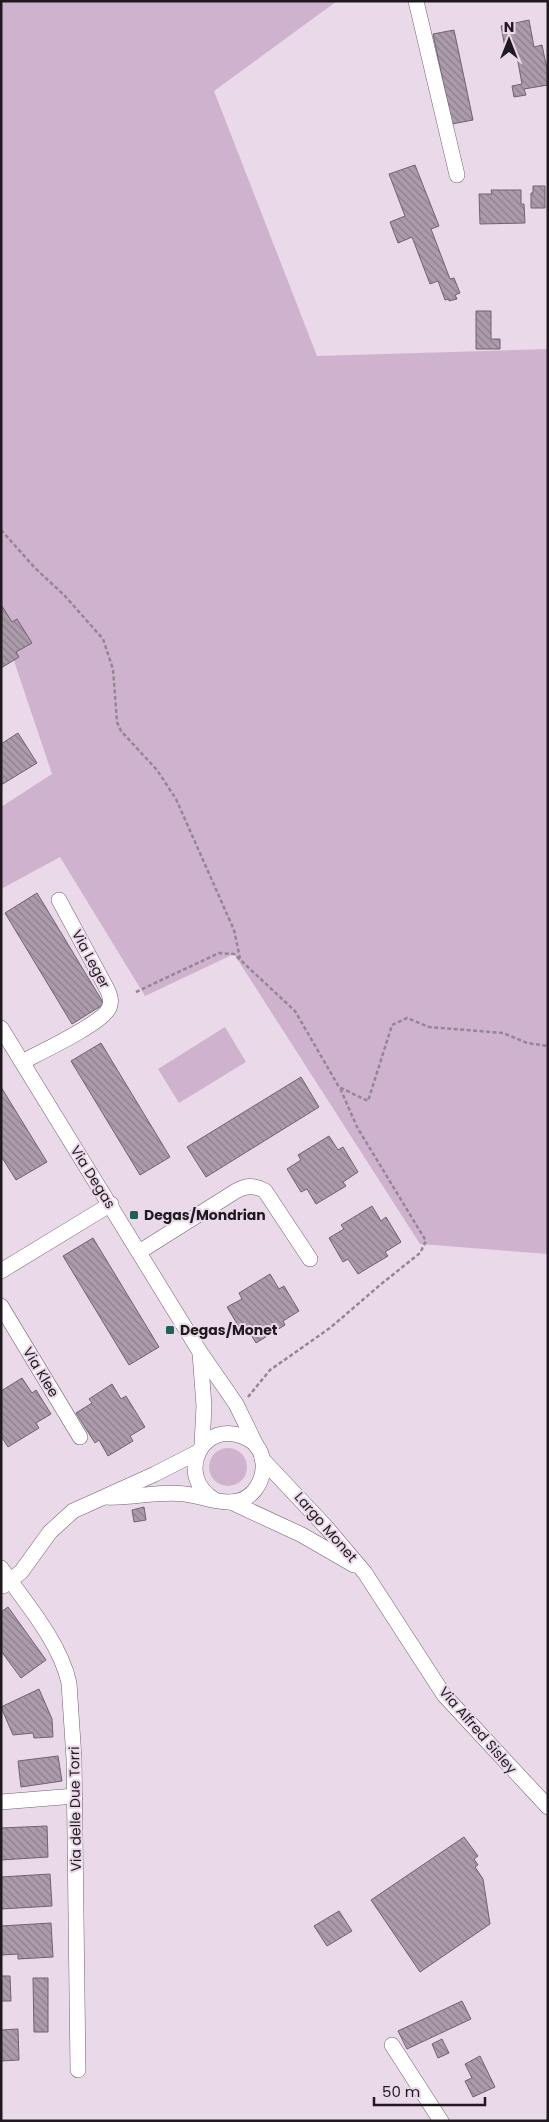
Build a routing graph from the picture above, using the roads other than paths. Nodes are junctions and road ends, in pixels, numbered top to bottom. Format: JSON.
{"nodes":[{"id":1,"x":416,"y":1,"type":"edge"},
{"id":2,"x":457,"y":175,"type":"dead end"},
{"id":3,"x":59,"y":900,"type":"dead end"},
{"id":4,"x":1,"y":1028,"type":"edge"},
{"id":5,"x":22,"y":1062,"type":"junction"},
{"id":6,"x":110,"y":1204,"type":"junction"},
{"id":7,"x":140,"y":1252,"type":"junction"},
{"id":8,"x":310,"y":1259,"type":"dead end"},
{"id":9,"x":1,"y":1271,"type":"edge"},
{"id":10,"x":1,"y":1306,"type":"edge"},
{"id":11,"x":200,"y":1352,"type":"junction"},
{"id":12,"x":80,"y":1437,"type":"dead end"},
{"id":13,"x":200,"y":1448,"type":"junction"},
{"id":14,"x":260,"y":1453,"type":"junction"},
{"id":15,"x":106,"y":1497,"type":"junction"},
{"id":16,"x":223,"y":1501,"type":"junction"},
{"id":17,"x":1,"y":1568,"type":"edge"},
{"id":18,"x":365,"y":1573,"type":"junction"},
{"id":19,"x":6,"y":1584,"type":"edge"},
{"id":20,"x":75,"y":1796,"type":"junction"},
{"id":21,"x":1,"y":1802,"type":"edge"},
{"id":22,"x":548,"y":1807,"type":"edge"},
{"id":23,"x":392,"y":2045,"type":"dead end"},
{"id":24,"x":78,"y":2070,"type":"dead end"},
{"id":25,"x":440,"y":2119,"type":"edge"}],
"edges":[{"from":1,"to":2,"type":"street"},
{"from":3,"to":5,"type":"street","name":"Via Leger"},
{"from":4,"to":5,"type":"street","name":"Via Degas"},
{"from":5,"to":6,"type":"street","name":"Via Degas"},
{"from":6,"to":7,"type":"street","name":"Via Degas"},
{"from":6,"to":9,"type":"street"},
{"from":7,"to":8,"type":"street"},
{"from":7,"to":11,"type":"street","name":"Via Degas"},
{"from":10,"to":12,"type":"street","name":"Via Klee"},
{"from":11,"to":13,"type":"street","name":"Via Degas"},
{"from":11,"to":14,"type":"street","name":"Via Degas"},
{"from":13,"to":14,"type":"street","name":"Largo Monet"},
{"from":13,"to":15,"type":"street","name":"Largo Monet"},
{"from":13,"to":16,"type":"street","name":"Largo Monet"},
{"from":14,"to":16,"type":"street"},
{"from":14,"to":18,"type":"street","name":"Largo Monet"},
{"from":15,"to":16,"type":"street","name":"Largo Monet"},
{"from":15,"to":19,"type":"street"},
{"from":16,"to":18,"type":"street","name":"Largo Monet"},
{"from":17,"to":19,"type":"street","name":"Via delle Due Torri"},
{"from":18,"to":22,"type":"street","name":"Via Alfred Sisley"},
{"from":19,"to":20,"type":"street","name":"Via delle Due Torri"},
{"from":20,"to":21,"type":"street"},
{"from":20,"to":24,"type":"street","name":"Via delle Due Torri"},
{"from":23,"to":25,"type":"street"}]}
